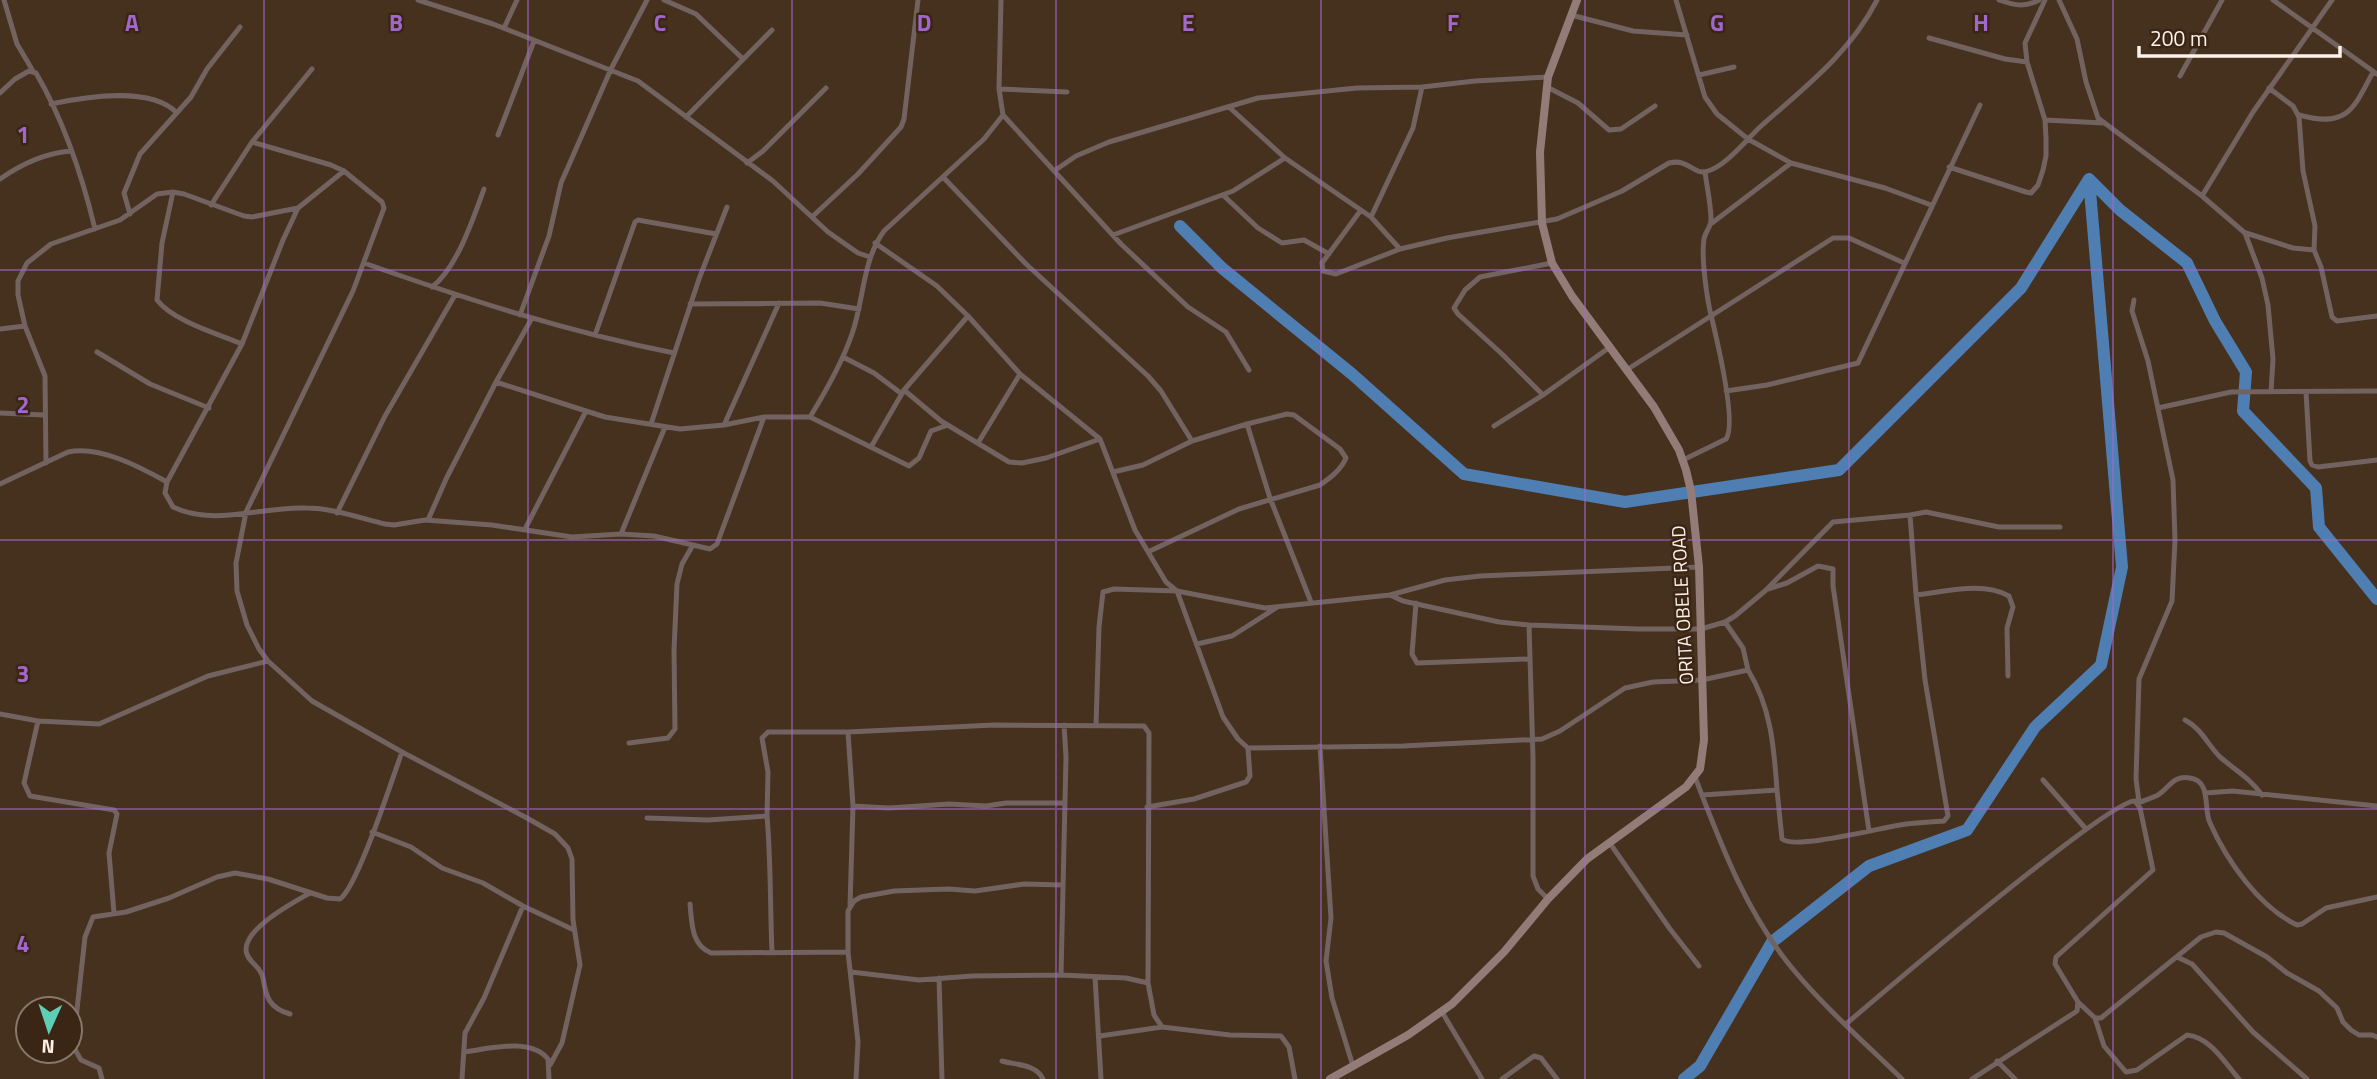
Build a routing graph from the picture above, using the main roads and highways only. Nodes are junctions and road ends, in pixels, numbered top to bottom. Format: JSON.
{"nodes":[{"id":1,"x":1577,"y":0,"type":"edge"},
{"id":2,"x":1342,"y":1076,"type":"edge"},
{"id":3,"x":1330,"y":1079,"type":"edge"}],
"edges":[{"from":1,"to":2,"type":"main road","name":"ORITA OBELE ROAD"},
{"from":2,"to":3,"type":"main road"}]}
